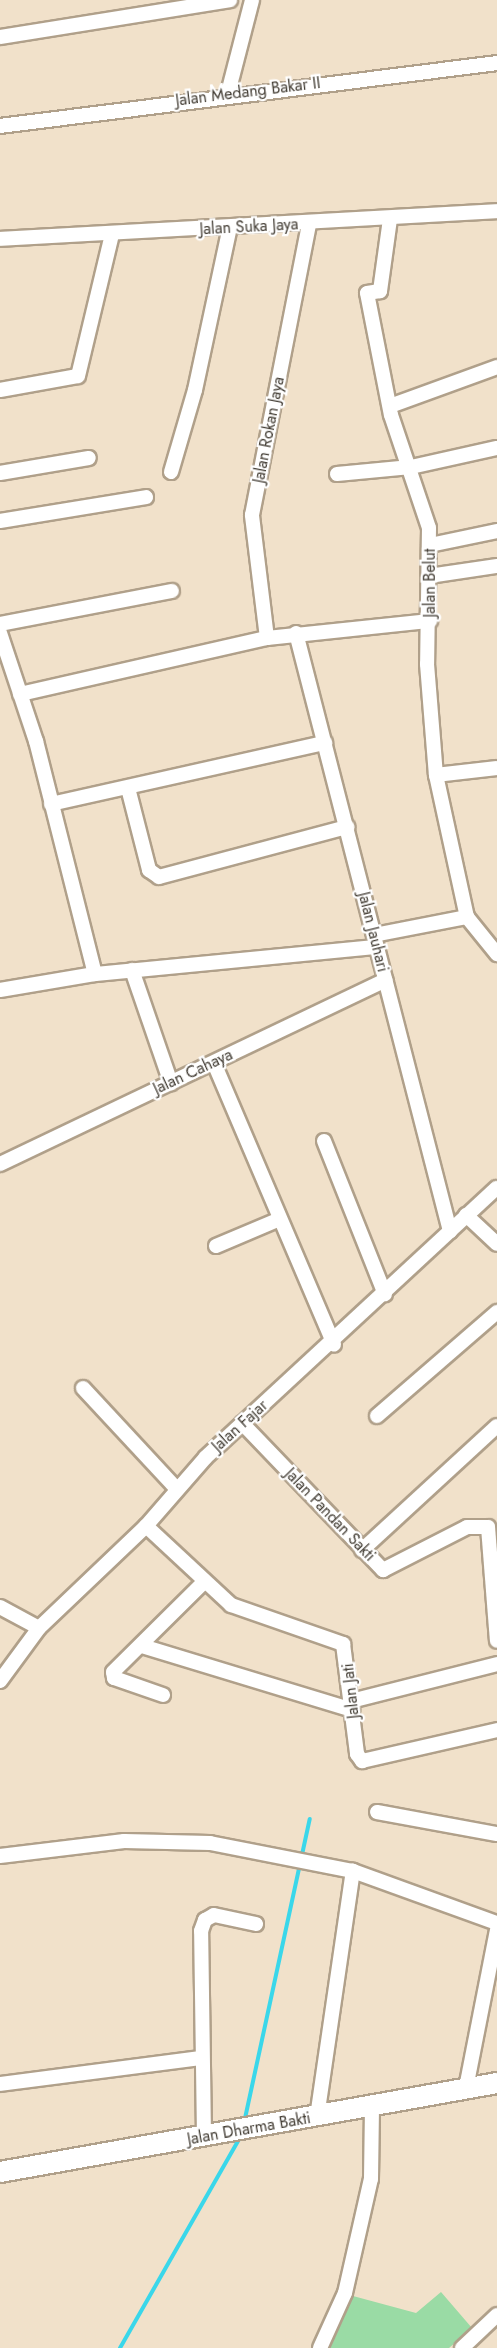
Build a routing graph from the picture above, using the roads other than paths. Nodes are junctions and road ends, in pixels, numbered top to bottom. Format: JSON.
{"nodes":[{"id":1,"x":230,"y":0,"type":"edge"},
{"id":2,"x":252,"y":0,"type":"edge"},
{"id":3,"x":0,"y":37,"type":"edge"},
{"id":4,"x":497,"y":63,"type":"edge"},
{"id":5,"x":228,"y":93,"type":"junction"},
{"id":6,"x":0,"y":126,"type":"edge"},
{"id":7,"x":497,"y":211,"type":"edge"},
{"id":8,"x":390,"y":219,"type":"junction"},
{"id":9,"x":309,"y":224,"type":"junction"},
{"id":10,"x":230,"y":227,"type":"junction"},
{"id":11,"x":112,"y":234,"type":"junction"},
{"id":12,"x":0,"y":240,"type":"edge"},
{"id":13,"x":497,"y":367,"type":"edge"},
{"id":14,"x":0,"y":390,"type":"edge"},
{"id":15,"x":390,"y":406,"type":"junction"},
{"id":16,"x":497,"y":448,"type":"edge"},
{"id":17,"x":89,"y":458,"type":"dead end"},
{"id":18,"x":411,"y":467,"type":"junction"},
{"id":19,"x":171,"y":472,"type":"dead end"},
{"id":20,"x":0,"y":473,"type":"edge"},
{"id":21,"x":336,"y":474,"type":"dead end"},
{"id":22,"x":146,"y":497,"type":"dead end"},
{"id":23,"x":0,"y":521,"type":"edge"},
{"id":24,"x":497,"y":531,"type":"edge"},
{"id":25,"x":430,"y":545,"type":"junction"},
{"id":26,"x":497,"y":566,"type":"edge"},
{"id":27,"x":429,"y":576,"type":"junction"},
{"id":28,"x":172,"y":591,"type":"dead end"},
{"id":29,"x":430,"y":621,"type":"junction"},
{"id":30,"x":0,"y":624,"type":"edge"},
{"id":31,"x":0,"y":633,"type":"edge"},
{"id":32,"x":296,"y":633,"type":"junction"},
{"id":33,"x":267,"y":638,"type":"junction"},
{"id":34,"x":20,"y":694,"type":"junction"},
{"id":35,"x":325,"y":743,"type":"junction"},
{"id":36,"x":497,"y":768,"type":"edge"},
{"id":37,"x":436,"y":775,"type":"junction"},
{"id":38,"x":128,"y":788,"type":"junction"},
{"id":39,"x":51,"y":804,"type":"junction"},
{"id":40,"x":347,"y":827,"type":"junction"},
{"id":41,"x":467,"y":917,"type":"junction"},
{"id":42,"x":375,"y":941,"type":"junction"},
{"id":43,"x":497,"y":954,"type":"edge"},
{"id":44,"x":132,"y":970,"type":"junction"},
{"id":45,"x":95,"y":974,"type":"junction"},
{"id":46,"x":386,"y":980,"type":"junction"},
{"id":47,"x":0,"y":990,"type":"edge"},
{"id":48,"x":214,"y":1063,"type":"junction"},
{"id":49,"x":171,"y":1083,"type":"junction"},
{"id":50,"x":324,"y":1141,"type":"dead end"},
{"id":51,"x":0,"y":1164,"type":"edge"},
{"id":52,"x":497,"y":1188,"type":"edge"},
{"id":53,"x":466,"y":1215,"type":"junction"},
{"id":54,"x":280,"y":1219,"type":"junction"},
{"id":55,"x":450,"y":1231,"type":"junction"},
{"id":56,"x":497,"y":1244,"type":"edge"},
{"id":57,"x":216,"y":1246,"type":"dead end"},
{"id":58,"x":385,"y":1294,"type":"junction"},
{"id":59,"x":497,"y":1312,"type":"edge"},
{"id":60,"x":334,"y":1344,"type":"junction"},
{"id":61,"x":83,"y":1388,"type":"dead end"},
{"id":62,"x":378,"y":1416,"type":"dead end"},
{"id":63,"x":242,"y":1423,"type":"junction"},
{"id":64,"x":497,"y":1426,"type":"edge"},
{"id":65,"x":177,"y":1490,"type":"junction"},
{"id":66,"x":493,"y":1525,"type":"edge"},
{"id":67,"x":147,"y":1526,"type":"junction"},
{"id":68,"x":362,"y":1550,"type":"junction"},
{"id":69,"x":205,"y":1581,"type":"junction"},
{"id":70,"x":0,"y":1607,"type":"edge"},
{"id":71,"x":39,"y":1628,"type":"junction"},
{"id":72,"x":497,"y":1641,"type":"edge"},
{"id":73,"x":142,"y":1646,"type":"junction"},
{"id":74,"x":497,"y":1664,"type":"edge"},
{"id":75,"x":0,"y":1681,"type":"edge"},
{"id":76,"x":163,"y":1695,"type":"dead end"},
{"id":77,"x":352,"y":1705,"type":"junction"},
{"id":78,"x":497,"y":1730,"type":"edge"},
{"id":79,"x":377,"y":1812,"type":"dead end"},
{"id":80,"x":497,"y":1834,"type":"edge"},
{"id":81,"x":0,"y":1856,"type":"edge"},
{"id":82,"x":353,"y":1871,"type":"junction"},
{"id":83,"x":497,"y":1923,"type":"edge"},
{"id":84,"x":256,"y":1924,"type":"dead end"},
{"id":85,"x":497,"y":1930,"type":"edge"},
{"id":86,"x":201,"y":2058,"type":"junction"},
{"id":87,"x":497,"y":2083,"type":"edge"},
{"id":88,"x":0,"y":2084,"type":"edge"},
{"id":89,"x":466,"y":2088,"type":"junction"},
{"id":90,"x":372,"y":2108,"type":"junction"},
{"id":91,"x":317,"y":2117,"type":"junction"},
{"id":92,"x":204,"y":2137,"type":"junction"},
{"id":93,"x":0,"y":2172,"type":"edge"},
{"id":94,"x":497,"y":2315,"type":"edge"},
{"id":95,"x":320,"y":2348,"type":"edge"},
{"id":96,"x":462,"y":2348,"type":"edge"}],
"edges":[{"from":1,"to":3,"type":"street"},
{"from":2,"to":5,"type":"street"},
{"from":4,"to":5,"type":"street","name":"Jalan Medang Bakar II"},
{"from":5,"to":6,"type":"street","name":"Jalan Medang Bakar II"},
{"from":7,"to":8,"type":"street","name":"Jalan Suka Jaya"},
{"from":8,"to":9,"type":"street","name":"Jalan Suka Jaya"},
{"from":8,"to":15,"type":"street","name":"Jalan Belut"},
{"from":9,"to":10,"type":"street","name":"Jalan Suka Jaya"},
{"from":9,"to":33,"type":"street","name":"Jalan Rokan Jaya"},
{"from":10,"to":11,"type":"street","name":"Jalan Suka Jaya"},
{"from":10,"to":19,"type":"street"},
{"from":11,"to":12,"type":"street","name":"Jalan Suka Jaya"},
{"from":11,"to":14,"type":"street"},
{"from":13,"to":15,"type":"street"},
{"from":15,"to":18,"type":"street","name":"Jalan Belut"},
{"from":16,"to":18,"type":"street"},
{"from":17,"to":20,"type":"street"},
{"from":18,"to":21,"type":"street"},
{"from":18,"to":25,"type":"street","name":"Jalan Belut"},
{"from":22,"to":23,"type":"street"},
{"from":24,"to":25,"type":"street"},
{"from":25,"to":27,"type":"street","name":"Jalan Belut"},
{"from":26,"to":27,"type":"street"},
{"from":27,"to":29,"type":"street","name":"Jalan Belut"},
{"from":28,"to":30,"type":"street"},
{"from":29,"to":32,"type":"street"},
{"from":29,"to":37,"type":"street","name":"Jalan Belut"},
{"from":31,"to":34,"type":"street"},
{"from":32,"to":33,"type":"street"},
{"from":32,"to":35,"type":"street","name":"Jalan Jauhari"},
{"from":33,"to":34,"type":"street"},
{"from":34,"to":39,"type":"street"},
{"from":35,"to":38,"type":"street"},
{"from":35,"to":40,"type":"street","name":"Jalan Jauhari"},
{"from":36,"to":37,"type":"street"},
{"from":37,"to":41,"type":"street","name":"Jalan Belut"},
{"from":38,"to":39,"type":"street"},
{"from":38,"to":40,"type":"street"},
{"from":39,"to":45,"type":"street"},
{"from":40,"to":42,"type":"street","name":"Jalan Jauhari"},
{"from":41,"to":42,"type":"street"},
{"from":41,"to":43,"type":"street","name":"Jalan Belut"},
{"from":42,"to":44,"type":"street"},
{"from":42,"to":46,"type":"street","name":"Jalan Jauhari"},
{"from":44,"to":45,"type":"street"},
{"from":44,"to":49,"type":"street"},
{"from":45,"to":47,"type":"street"},
{"from":46,"to":48,"type":"street","name":"Jalan Cahaya"},
{"from":46,"to":55,"type":"street","name":"Jalan Jauhari"},
{"from":48,"to":49,"type":"street","name":"Jalan Cahaya"},
{"from":48,"to":54,"type":"street"},
{"from":49,"to":51,"type":"street","name":"Jalan Cahaya"},
{"from":50,"to":58,"type":"street"},
{"from":52,"to":53,"type":"street","name":"Jalan Fajar"},
{"from":53,"to":55,"type":"street","name":"Jalan Fajar"},
{"from":53,"to":56,"type":"street"},
{"from":54,"to":57,"type":"street"},
{"from":54,"to":60,"type":"street"},
{"from":55,"to":58,"type":"street","name":"Jalan Fajar"},
{"from":58,"to":60,"type":"street","name":"Jalan Fajar"},
{"from":59,"to":62,"type":"street"},
{"from":60,"to":63,"type":"street","name":"Jalan Fajar"},
{"from":61,"to":65,"type":"street"},
{"from":63,"to":65,"type":"street","name":"Jalan Fajar"},
{"from":63,"to":68,"type":"street","name":"Jalan Pandan Sakti"},
{"from":64,"to":68,"type":"street"},
{"from":65,"to":67,"type":"street","name":"Jalan Fajar"},
{"from":66,"to":68,"type":"street","name":"Jalan Pandan Sakti"},
{"from":66,"to":72,"type":"street","name":"Jalan Pandan Sakti"},
{"from":67,"to":69,"type":"street","name":"Jalan Jati"},
{"from":67,"to":71,"type":"street","name":"Jalan Fajar"},
{"from":69,"to":73,"type":"street"},
{"from":69,"to":77,"type":"street","name":"Jalan Jati"},
{"from":70,"to":71,"type":"street"},
{"from":71,"to":75,"type":"street","name":"Jalan Fajar"},
{"from":73,"to":76,"type":"street"},
{"from":73,"to":77,"type":"street"},
{"from":74,"to":77,"type":"street"},
{"from":77,"to":78,"type":"street","name":"Jalan Jati"},
{"from":79,"to":80,"type":"street"},
{"from":81,"to":82,"type":"street"},
{"from":82,"to":83,"type":"street"},
{"from":82,"to":91,"type":"street"},
{"from":84,"to":86,"type":"street"},
{"from":85,"to":89,"type":"street"},
{"from":86,"to":88,"type":"street"},
{"from":86,"to":92,"type":"street"},
{"from":87,"to":89,"type":"main road","name":"Jalan Dharma Bakti"},
{"from":89,"to":90,"type":"main road","name":"Jalan Dharma Bakti"},
{"from":90,"to":91,"type":"main road","name":"Jalan Dharma Bakti"},
{"from":90,"to":95,"type":"street"},
{"from":91,"to":92,"type":"main road","name":"Jalan Dharma Bakti"},
{"from":92,"to":93,"type":"main road","name":"Jalan Dharma Bakti"},
{"from":94,"to":96,"type":"street"}]}
